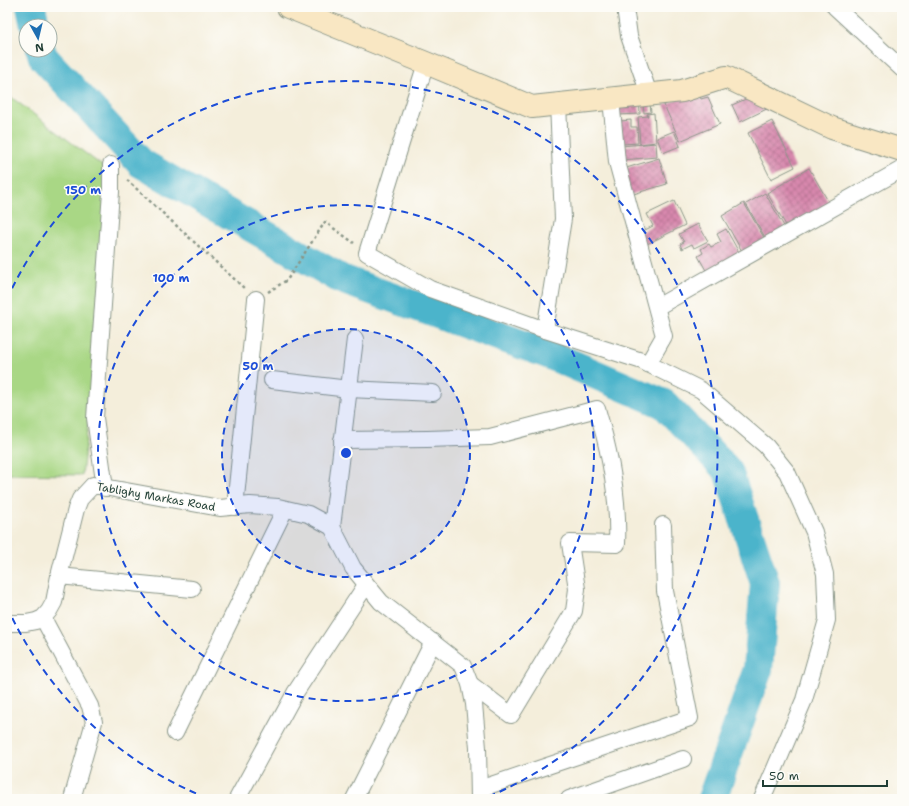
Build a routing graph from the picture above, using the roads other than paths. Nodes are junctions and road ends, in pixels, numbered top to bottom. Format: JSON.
{"nodes":[{"id":1,"x":288,"y":7,"type":"edge"},
{"id":2,"x":625,"y":7,"type":"edge"},
{"id":3,"x":835,"y":7,"type":"edge"},
{"id":4,"x":426,"y":63,"type":"junction"},
{"id":5,"x":902,"y":69,"type":"edge"},
{"id":6,"x":649,"y":94,"type":"junction"},
{"id":7,"x":611,"y":99,"type":"junction"},
{"id":8,"x":558,"y":104,"type":"junction"},
{"id":9,"x":902,"y":150,"type":"edge"},
{"id":10,"x":111,"y":165,"type":"road end"},
{"id":11,"x":902,"y":169,"type":"edge"},
{"id":12,"x":256,"y":299,"type":"road end"},
{"id":13,"x":657,"y":307,"type":"junction"},
{"id":14,"x":545,"y":330,"type":"junction"},
{"id":15,"x":355,"y":339,"type":"dead end"},
{"id":16,"x":648,"y":364,"type":"junction"},
{"id":17,"x":272,"y":380,"type":"dead end"},
{"id":18,"x":349,"y":389,"type":"junction"},
{"id":19,"x":434,"y":393,"type":"dead end"},
{"id":20,"x":342,"y":440,"type":"junction"},
{"id":21,"x":105,"y":488,"type":"junction"},
{"id":22,"x":235,"y":507,"type":"junction"},
{"id":23,"x":285,"y":509,"type":"junction"},
{"id":24,"x":663,"y":525,"type":"dead end"},
{"id":25,"x":332,"y":527,"type":"junction"},
{"id":26,"x":59,"y":576,"type":"junction"},
{"id":27,"x":366,"y":585,"type":"junction"},
{"id":28,"x":192,"y":589,"type":"dead end"},
{"id":29,"x":43,"y":618,"type":"junction"},
{"id":30,"x":7,"y":623,"type":"edge"},
{"id":31,"x":433,"y":642,"type":"junction"},
{"id":32,"x":470,"y":684,"type":"junction"},
{"id":33,"x":94,"y":722,"type":"junction"},
{"id":34,"x":175,"y":733,"type":"dead end"},
{"id":35,"x":683,"y":759,"type":"dead end"},
{"id":36,"x":479,"y":794,"type":"edge"},
{"id":37,"x":67,"y":799,"type":"edge"},
{"id":38,"x":72,"y":799,"type":"edge"},
{"id":39,"x":237,"y":799,"type":"edge"},
{"id":40,"x":354,"y":799,"type":"edge"},
{"id":41,"x":569,"y":799,"type":"edge"},
{"id":42,"x":762,"y":799,"type":"edge"}],
"edges":[{"from":1,"to":4,"type":"street"},
{"from":2,"to":6,"type":"street"},
{"from":3,"to":5,"type":"street"},
{"from":4,"to":8,"type":"street"},
{"from":4,"to":14,"type":"street"},
{"from":6,"to":7,"type":"street"},
{"from":6,"to":9,"type":"street"},
{"from":7,"to":8,"type":"street"},
{"from":7,"to":13,"type":"street"},
{"from":8,"to":14,"type":"street"},
{"from":10,"to":21,"type":"street"},
{"from":11,"to":13,"type":"street"},
{"from":12,"to":22,"type":"street"},
{"from":13,"to":16,"type":"street"},
{"from":14,"to":16,"type":"street"},
{"from":15,"to":18,"type":"street"},
{"from":16,"to":42,"type":"street"},
{"from":17,"to":18,"type":"street"},
{"from":18,"to":19,"type":"street"},
{"from":18,"to":20,"type":"street"},
{"from":20,"to":25,"type":"street"},
{"from":20,"to":32,"type":"street"},
{"from":21,"to":22,"type":"street","name":"Tablighy Markas Road"},
{"from":21,"to":26,"type":"street","name":"Tablighy Markas Road"},
{"from":22,"to":23,"type":"street","name":"Tablighy Markas Road"},
{"from":23,"to":25,"type":"street","name":"Tablighy Markas Road"},
{"from":23,"to":34,"type":"street"},
{"from":24,"to":36,"type":"street"},
{"from":25,"to":27,"type":"street"},
{"from":26,"to":28,"type":"street"},
{"from":26,"to":29,"type":"street","name":"Tablighy Markas Road"},
{"from":27,"to":31,"type":"street"},
{"from":27,"to":39,"type":"street"},
{"from":29,"to":30,"type":"street"},
{"from":29,"to":33,"type":"street"},
{"from":31,"to":32,"type":"street"},
{"from":31,"to":40,"type":"street"},
{"from":32,"to":36,"type":"street"},
{"from":33,"to":37,"type":"street"},
{"from":33,"to":38,"type":"street"},
{"from":35,"to":41,"type":"street"}]}
